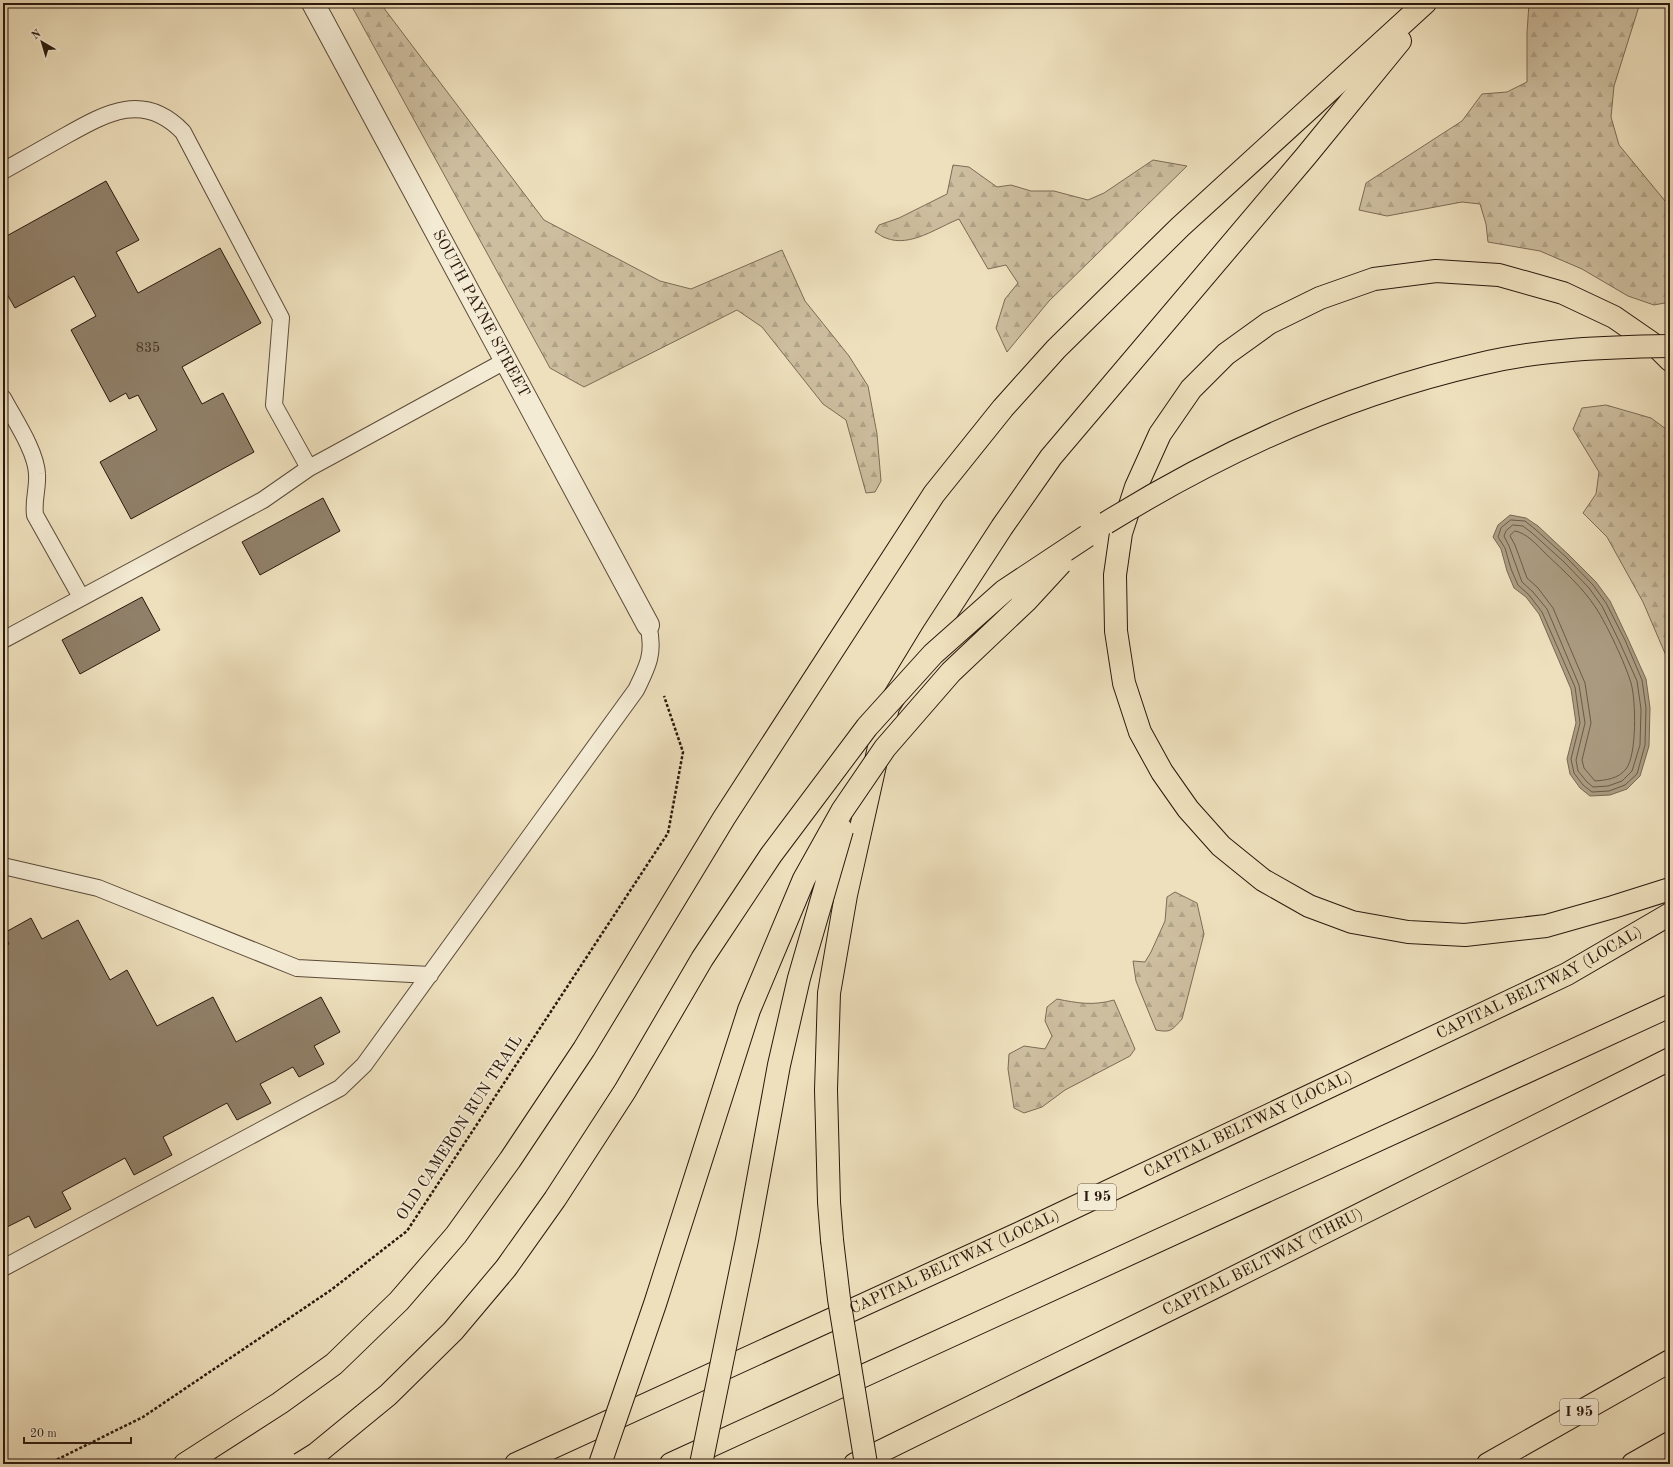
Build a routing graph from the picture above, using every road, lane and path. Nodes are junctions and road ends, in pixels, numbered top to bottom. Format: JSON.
{"nodes":[{"id":1,"x":313,"y":3,"type":"edge"},
{"id":2,"x":1426,"y":3,"type":"edge"},
{"id":3,"x":1431,"y":3,"type":"edge"},
{"id":4,"x":3,"y":171,"type":"edge"},
{"id":5,"x":1670,"y":346,"type":"edge"},
{"id":6,"x":1670,"y":360,"type":"edge"},
{"id":7,"x":505,"y":361,"type":"junction"},
{"id":8,"x":3,"y":398,"type":"edge"},
{"id":9,"x":309,"y":468,"type":"junction"},
{"id":10,"x":1087,"y":536,"type":"junction"},
{"id":11,"x":81,"y":597,"type":"junction"},
{"id":12,"x":648,"y":625,"type":"joint"},
{"id":13,"x":3,"y":640,"type":"edge"},
{"id":14,"x":651,"y":655,"type":"junction"},
{"id":15,"x":888,"y":707,"type":"junction"},
{"id":16,"x":3,"y":866,"type":"edge"},
{"id":17,"x":1670,"y":889,"type":"edge"},
{"id":18,"x":1670,"y":914,"type":"edge"},
{"id":19,"x":430,"y":975,"type":"junction"},
{"id":20,"x":1670,"y":1006,"type":"edge"},
{"id":21,"x":1670,"y":1059,"type":"edge"},
{"id":22,"x":3,"y":1268,"type":"edge"},
{"id":23,"x":1670,"y":1361,"type":"edge"},
{"id":24,"x":1670,"y":1443,"type":"edge"},
{"id":25,"x":48,"y":1464,"type":"edge"},
{"id":26,"x":185,"y":1464,"type":"edge"},
{"id":27,"x":300,"y":1464,"type":"edge"},
{"id":28,"x":516,"y":1464,"type":"edge"},
{"id":29,"x":600,"y":1464,"type":"edge"},
{"id":30,"x":671,"y":1464,"type":"edge"},
{"id":31,"x":701,"y":1464,"type":"edge"},
{"id":32,"x":856,"y":1464,"type":"edge"},
{"id":33,"x":866,"y":1464,"type":"edge"},
{"id":34,"x":1488,"y":1464,"type":"edge"},
{"id":35,"x":1633,"y":1464,"type":"edge"}],
"edges":[{"from":1,"to":7,"type":"street","name":"SOUTH PAYNE STREET"},
{"from":2,"to":26,"type":"highway"},
{"from":3,"to":15,"type":"highway","bridge":true},
{"from":4,"to":9,"type":"lane"},
{"from":5,"to":10,"type":"highway","bridge":true},
{"from":6,"to":17,"type":"highway"},
{"from":7,"to":9,"type":"lane"},
{"from":7,"to":12,"type":"street","name":"SOUTH PAYNE STREET"},
{"from":8,"to":11,"type":"lane"},
{"from":9,"to":11,"type":"lane"},
{"from":10,"to":27,"type":"highway","bridge":true},
{"from":10,"to":29,"type":"highway","bridge":true},
{"from":11,"to":13,"type":"lane"},
{"from":12,"to":14,"type":"lane"},
{"from":14,"to":19,"type":"lane"},
{"from":14,"to":25,"type":"path","name":"OLD CAMERON RUN TRAIL"},
{"from":15,"to":31,"type":"highway","bridge":true},
{"from":15,"to":33,"type":"highway","bridge":true},
{"from":16,"to":19,"type":"lane"},
{"from":18,"to":28,"type":"highway","name":"CAPITAL BELTWAY (LOCAL)","number":"I 95"},
{"from":19,"to":22,"type":"lane"},
{"from":20,"to":30,"type":"highway"},
{"from":21,"to":32,"type":"highway","name":"CAPITAL BELTWAY (THRU)"},
{"from":23,"to":34,"type":"highway","number":"I 95"},
{"from":24,"to":35,"type":"highway"}]}
